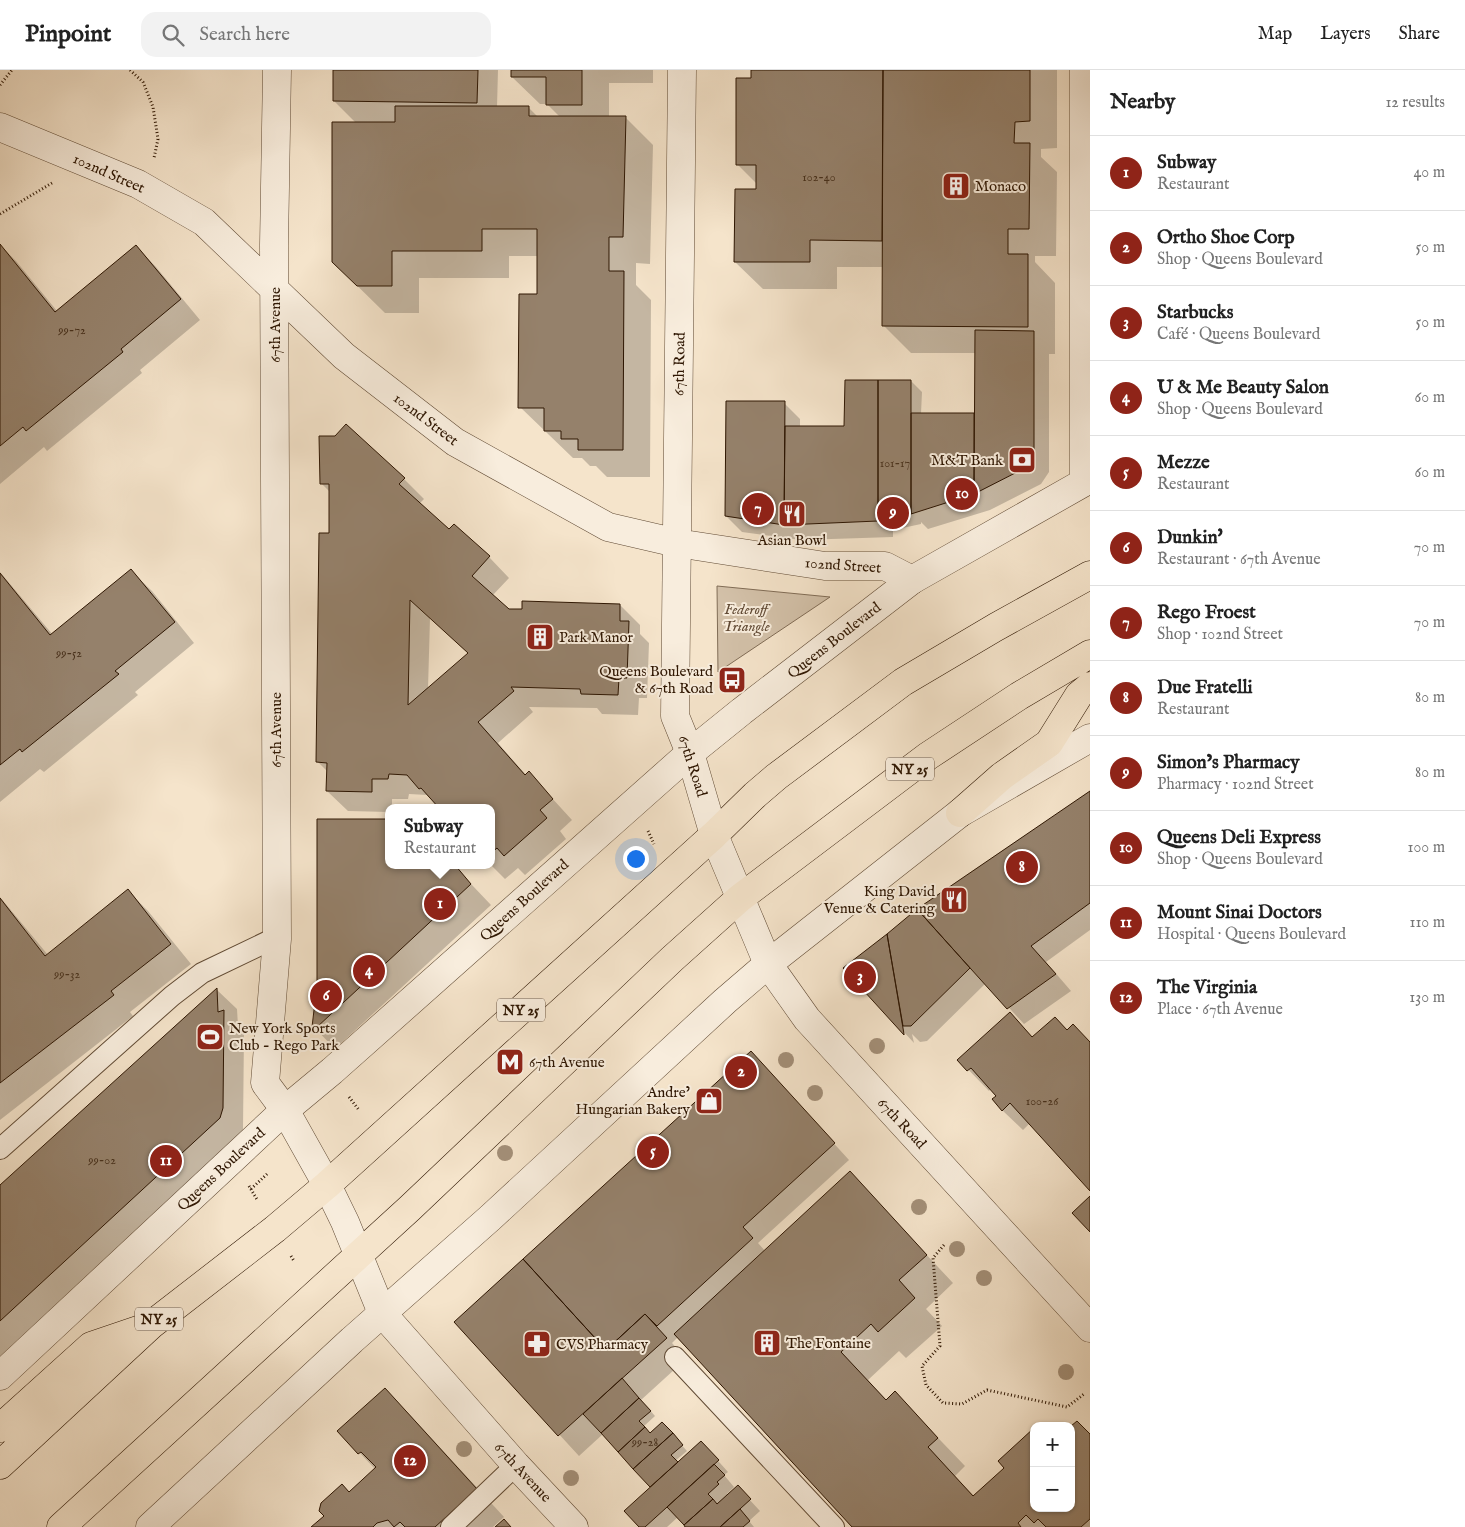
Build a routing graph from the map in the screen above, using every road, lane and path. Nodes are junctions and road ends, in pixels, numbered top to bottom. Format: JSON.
{"nodes":[{"id":1,"x":12,"y":70,"type":"edge"},
{"id":2,"x":130,"y":70,"type":"edge"},
{"id":3,"x":277,"y":70,"type":"edge"},
{"id":4,"x":682,"y":70,"type":"edge"},
{"id":5,"x":1084,"y":70,"type":"edge"},
{"id":6,"x":0,"y":86,"type":"edge"},
{"id":7,"x":0,"y":127,"type":"edge"},
{"id":8,"x":153,"y":161,"type":"dead end"},
{"id":9,"x":55,"y":182,"type":"dead end"},
{"id":10,"x":0,"y":214,"type":"edge"},
{"id":11,"x":275,"y":290,"type":"junction"},
{"id":12,"x":1087,"y":481,"type":"edge"},
{"id":13,"x":677,"y":543,"type":"junction"},
{"id":14,"x":1090,"y":575,"type":"edge"},
{"id":15,"x":912,"y":580,"type":"junction"},
{"id":16,"x":1090,"y":654,"type":"edge"},
{"id":17,"x":1090,"y":686,"type":"edge"},
{"id":18,"x":1090,"y":738,"type":"edge"},
{"id":19,"x":690,"y":753,"type":"junction"},
{"id":20,"x":960,"y":813,"type":"junction"},
{"id":21,"x":714,"y":835,"type":"junction"},
{"id":22,"x":740,"y":898,"type":"junction"},
{"id":23,"x":277,"y":937,"type":"junction"},
{"id":24,"x":768,"y":964,"type":"junction"},
{"id":25,"x":285,"y":1110,"type":"junction"},
{"id":26,"x":0,"y":1149,"type":"edge"},
{"id":27,"x":267,"y":1174,"type":"dead end"},
{"id":28,"x":248,"y":1184,"type":"dead end"},
{"id":29,"x":327,"y":1185,"type":"junction"},
{"id":30,"x":251,"y":1189,"type":"junction"},
{"id":31,"x":258,"y":1201,"type":"dead end"},
{"id":32,"x":944,"y":1245,"type":"dead end"},
{"id":33,"x":357,"y":1255,"type":"junction"},
{"id":34,"x":382,"y":1313,"type":"junction"},
{"id":35,"x":152,"y":1325,"type":"junction"},
{"id":36,"x":1090,"y":1328,"type":"edge"},
{"id":37,"x":676,"y":1357,"type":"dead end"},
{"id":38,"x":0,"y":1376,"type":"edge"},
{"id":39,"x":1084,"y":1394,"type":"dead end"},
{"id":40,"x":0,"y":1428,"type":"edge"},
{"id":41,"x":0,"y":1465,"type":"edge"},
{"id":42,"x":516,"y":1465,"type":"junction"},
{"id":43,"x":61,"y":1527,"type":"edge"},
{"id":44,"x":150,"y":1527,"type":"edge"},
{"id":45,"x":451,"y":1527,"type":"edge"},
{"id":46,"x":574,"y":1527,"type":"edge"},
{"id":47,"x":834,"y":1527,"type":"edge"}],
"edges":[{"from":1,"to":6,"type":"path"},
{"from":2,"to":8,"type":"path"},
{"from":3,"to":11,"type":"street","name":"67th Avenue"},
{"from":4,"to":13,"type":"street","name":"67th Road"},
{"from":5,"to":12,"type":"street"},
{"from":7,"to":11,"type":"street","name":"102nd Street"},
{"from":9,"to":10,"type":"path"},
{"from":11,"to":13,"type":"street","name":"102nd Street"},
{"from":11,"to":23,"type":"street","name":"67th Avenue"},
{"from":12,"to":15,"type":"street","name":"Queens Boulevard"},
{"from":13,"to":15,"type":"street","name":"102nd Street"},
{"from":13,"to":19,"type":"street","name":"67th Road"},
{"from":14,"to":21,"type":"main road","number":"NY 25"},
{"from":15,"to":19,"type":"street","name":"Queens Boulevard"},
{"from":16,"to":22,"type":"main road","number":"NY 25"},
{"from":17,"to":20,"type":"main road"},
{"from":18,"to":20,"type":"street"},
{"from":19,"to":21,"type":"street","name":"67th Road"},
{"from":19,"to":25,"type":"street","name":"Queens Boulevard"},
{"from":20,"to":24,"type":"street"},
{"from":21,"to":22,"type":"street","name":"67th Road"},
{"from":21,"to":29,"type":"main road","number":"NY 25"},
{"from":22,"to":24,"type":"street","name":"67th Road"},
{"from":22,"to":33,"type":"main road","number":"NY 25"},
{"from":23,"to":25,"type":"street","name":"67th Avenue"},
{"from":23,"to":26,"type":"lane"},
{"from":24,"to":34,"type":"street"},
{"from":24,"to":36,"type":"street","name":"67th Road"},
{"from":25,"to":29,"type":"street","name":"67th Avenue"},
{"from":25,"to":38,"type":"street","name":"Queens Boulevard"},
{"from":27,"to":30,"type":"path"},
{"from":28,"to":30,"type":"path"},
{"from":29,"to":33,"type":"street","name":"67th Avenue"},
{"from":29,"to":35,"type":"main road","number":"NY 25"},
{"from":30,"to":31,"type":"path"},
{"from":32,"to":39,"type":"path"},
{"from":33,"to":34,"type":"street","name":"67th Avenue"},
{"from":33,"to":43,"type":"main road","number":"NY 25"},
{"from":34,"to":42,"type":"street","name":"67th Avenue"},
{"from":34,"to":44,"type":"street"},
{"from":35,"to":40,"type":"main road"},
{"from":35,"to":41,"type":"main road","number":"NY 25"},
{"from":37,"to":47,"type":"lane"},
{"from":42,"to":45,"type":"lane"},
{"from":42,"to":46,"type":"street","name":"67th Avenue"}]}
